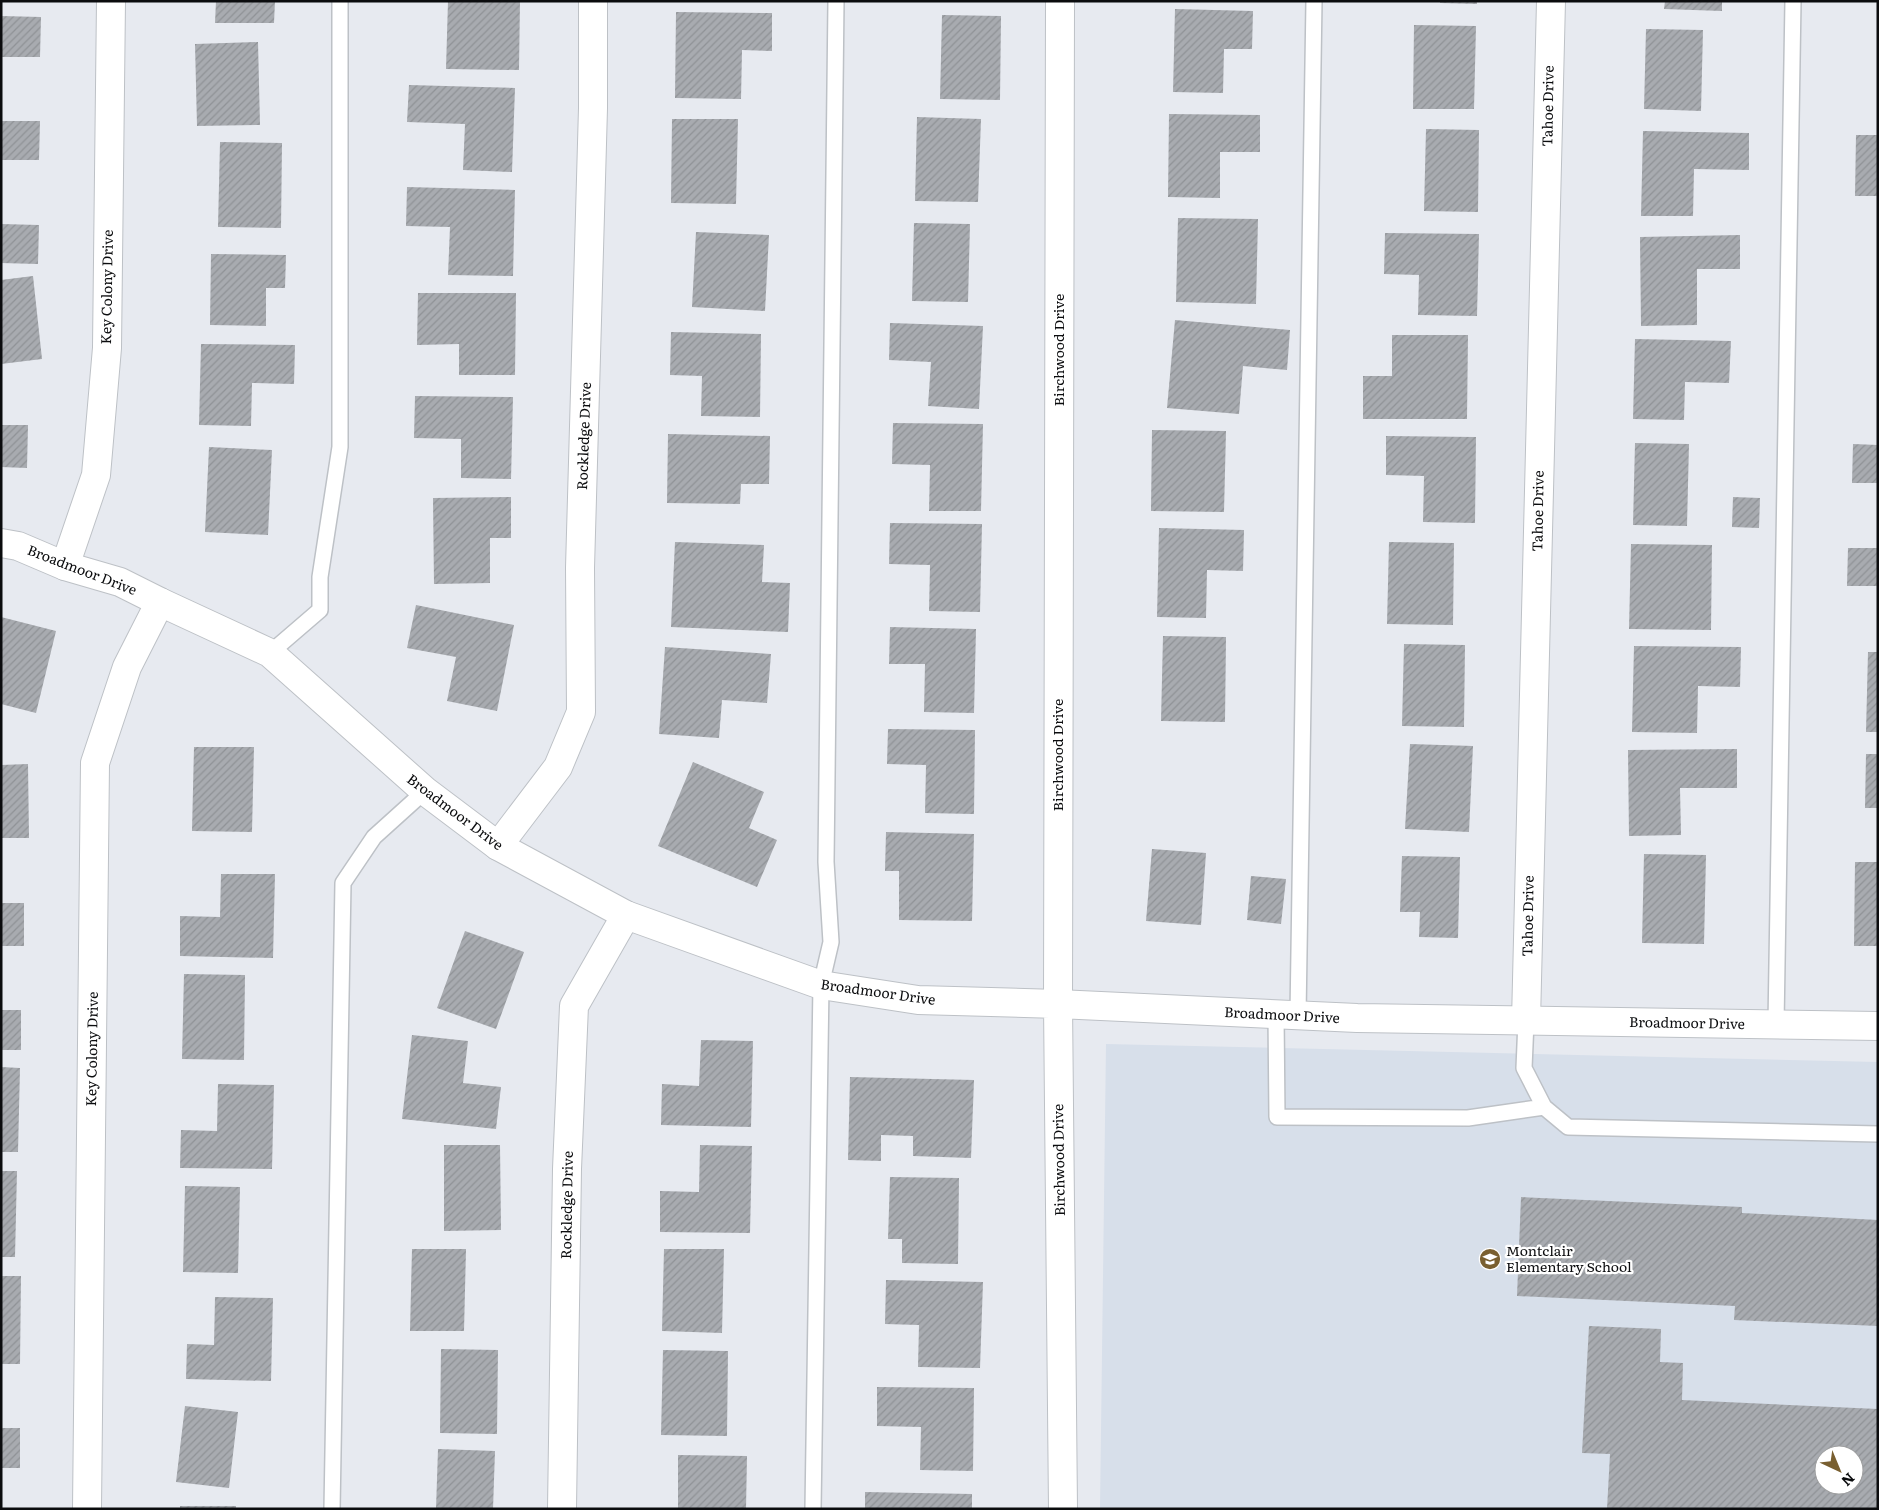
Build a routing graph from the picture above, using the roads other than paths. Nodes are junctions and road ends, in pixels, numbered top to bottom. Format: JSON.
{"nodes":[{"id":1,"x":111,"y":1,"type":"edge"},
{"id":2,"x":340,"y":1,"type":"edge"},
{"id":3,"x":593,"y":1,"type":"edge"},
{"id":4,"x":836,"y":1,"type":"edge"},
{"id":5,"x":1060,"y":1,"type":"edge"},
{"id":6,"x":1314,"y":1,"type":"edge"},
{"id":7,"x":1551,"y":1,"type":"edge"},
{"id":8,"x":1793,"y":1,"type":"edge"},
{"id":9,"x":1,"y":543,"type":"edge"},
{"id":10,"x":65,"y":566,"type":"junction"},
{"id":11,"x":160,"y":602,"type":"junction"},
{"id":12,"x":270,"y":653,"type":"junction"},
{"id":13,"x":424,"y":791,"type":"junction"},
{"id":14,"x":498,"y":846,"type":"junction"},
{"id":15,"x":626,"y":915,"type":"junction"},
{"id":16,"x":820,"y":985,"type":"junction"},
{"id":17,"x":1058,"y":1004,"type":"junction"},
{"id":18,"x":1287,"y":1015,"type":"junction"},
{"id":19,"x":1526,"y":1021,"type":"junction"},
{"id":20,"x":1776,"y":1024,"type":"junction"},
{"id":21,"x":1878,"y":1026,"type":"edge"},
{"id":22,"x":1544,"y":1107,"type":"junction"},
{"id":23,"x":1878,"y":1134,"type":"edge"},
{"id":24,"x":87,"y":1509,"type":"edge"},
{"id":25,"x":332,"y":1509,"type":"edge"},
{"id":26,"x":562,"y":1509,"type":"edge"},
{"id":27,"x":813,"y":1509,"type":"edge"},
{"id":28,"x":1063,"y":1509,"type":"edge"}],
"edges":[{"from":1,"to":10,"type":"street","name":"Key Colony Drive"},
{"from":2,"to":12,"type":"lane"},
{"from":3,"to":14,"type":"street","name":"Rockledge Drive"},
{"from":4,"to":16,"type":"lane"},
{"from":5,"to":17,"type":"street","name":"Birchwood Drive"},
{"from":6,"to":18,"type":"lane"},
{"from":7,"to":19,"type":"street","name":"Tahoe Drive"},
{"from":8,"to":20,"type":"lane"},
{"from":9,"to":10,"type":"street","name":"Broadmoor Drive"},
{"from":10,"to":11,"type":"street","name":"Broadmoor Drive"},
{"from":11,"to":12,"type":"street","name":"Broadmoor Drive"},
{"from":11,"to":24,"type":"street","name":"Key Colony Drive"},
{"from":12,"to":13,"type":"street","name":"Broadmoor Drive"},
{"from":13,"to":14,"type":"street","name":"Broadmoor Drive"},
{"from":13,"to":25,"type":"lane"},
{"from":14,"to":15,"type":"street","name":"Broadmoor Drive"},
{"from":15,"to":16,"type":"street","name":"Broadmoor Drive"},
{"from":15,"to":26,"type":"street","name":"Rockledge Drive"},
{"from":16,"to":17,"type":"street","name":"Broadmoor Drive"},
{"from":16,"to":27,"type":"lane"},
{"from":17,"to":18,"type":"street","name":"Broadmoor Drive"},
{"from":17,"to":28,"type":"street","name":"Birchwood Drive"},
{"from":18,"to":19,"type":"street","name":"Broadmoor Drive"},
{"from":18,"to":22,"type":"lane"},
{"from":19,"to":20,"type":"street","name":"Broadmoor Drive"},
{"from":19,"to":22,"type":"lane"},
{"from":20,"to":21,"type":"street","name":"Broadmoor Drive"},
{"from":22,"to":23,"type":"lane"}]}
